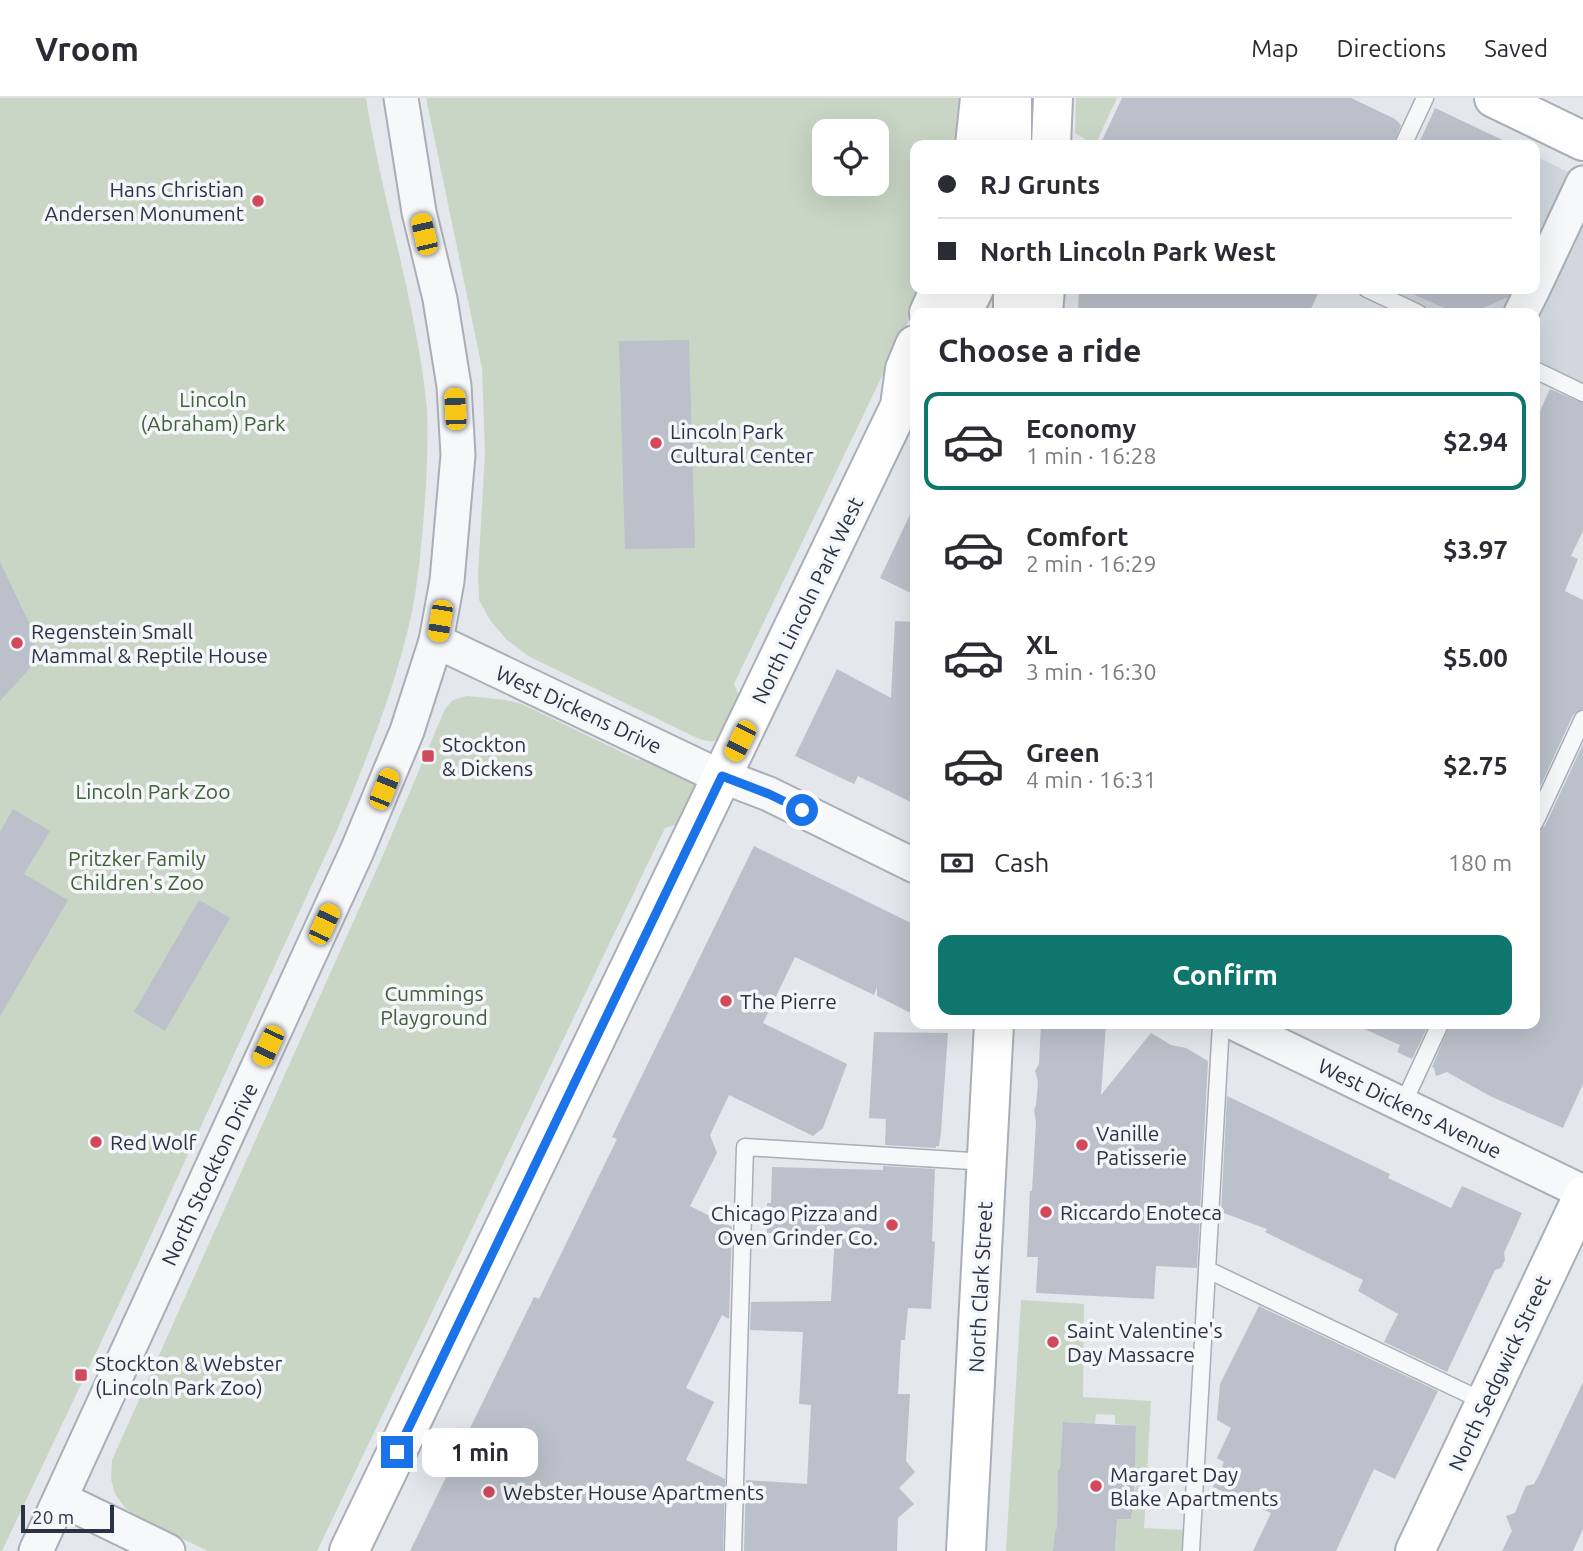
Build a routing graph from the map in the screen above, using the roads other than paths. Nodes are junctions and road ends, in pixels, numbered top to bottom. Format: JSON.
{"nodes":[{"id":1,"x":401,"y":98,"type":"edge"},
{"id":2,"x":980,"y":98,"type":"edge"},
{"id":3,"x":1012,"y":98,"type":"edge"},
{"id":4,"x":1053,"y":98,"type":"edge"},
{"id":5,"x":1425,"y":98,"type":"edge"},
{"id":6,"x":1494,"y":98,"type":"edge"},
{"id":7,"x":976,"y":140,"type":"edge"},
{"id":8,"x":1012,"y":140,"type":"edge"},
{"id":9,"x":1052,"y":140,"type":"edge"},
{"id":10,"x":1405,"y":140,"type":"edge"},
{"id":11,"x":1583,"y":141,"type":"edge"},
{"id":12,"x":1583,"y":183,"type":"edge"},
{"id":13,"x":1540,"y":274,"type":"edge"},
{"id":14,"x":1378,"y":294,"type":"edge"},
{"id":15,"x":1407,"y":308,"type":"edge"},
{"id":16,"x":910,"y":357,"type":"edge"},
{"id":17,"x":1540,"y":372,"type":"edge"},
{"id":18,"x":1583,"y":393,"type":"edge"},
{"id":19,"x":908,"y":400,"type":"edge"},
{"id":20,"x":436,"y":641,"type":"junction"},
{"id":21,"x":1583,"y":719,"type":"edge"},
{"id":22,"x":722,"y":776,"type":"junction"},
{"id":23,"x":1540,"y":811,"type":"edge"},
{"id":24,"x":910,"y":864,"type":"edge"},
{"id":25,"x":994,"y":1029,"type":"edge"},
{"id":26,"x":1221,"y":1029,"type":"edge"},
{"id":27,"x":1246,"y":1029,"type":"edge"},
{"id":28,"x":1438,"y":1029,"type":"edge"},
{"id":29,"x":1403,"y":1104,"type":"junction"},
{"id":30,"x":987,"y":1162,"type":"junction"},
{"id":31,"x":1583,"y":1194,"type":"edge"},
{"id":32,"x":1208,"y":1270,"type":"junction"},
{"id":33,"x":1485,"y":1402,"type":"junction"},
{"id":34,"x":61,"y":1499,"type":"junction"},
{"id":35,"x":36,"y":1551,"type":"edge"},
{"id":36,"x":168,"y":1551,"type":"edge"},
{"id":37,"x":349,"y":1551,"type":"edge"},
{"id":38,"x":733,"y":1551,"type":"edge"},
{"id":39,"x":966,"y":1551,"type":"edge"},
{"id":40,"x":1191,"y":1551,"type":"edge"},
{"id":41,"x":1415,"y":1551,"type":"edge"}],
"edges":[{"from":1,"to":20,"type":"street","name":"North Stockton Drive"},
{"from":2,"to":7,"type":"street"},
{"from":3,"to":8,"type":"street"},
{"from":4,"to":9,"type":"street"},
{"from":5,"to":10,"type":"lane"},
{"from":6,"to":11,"type":"street"},
{"from":12,"to":13,"type":"street"},
{"from":14,"to":15,"type":"lane"},
{"from":16,"to":19,"type":"street","name":"North Lincoln Park West"},
{"from":17,"to":18,"type":"lane"},
{"from":19,"to":22,"type":"street","name":"North Lincoln Park West"},
{"from":20,"to":22,"type":"street","name":"West Dickens Drive"},
{"from":20,"to":34,"type":"street","name":"North Stockton Drive"},
{"from":21,"to":23,"type":"lane"},
{"from":22,"to":24,"type":"street"},
{"from":22,"to":37,"type":"street","name":"North Lincoln Park West"},
{"from":25,"to":30,"type":"street","name":"North Clark Street"},
{"from":26,"to":32,"type":"lane"},
{"from":27,"to":29,"type":"street","name":"West Dickens Avenue"},
{"from":28,"to":29,"type":"lane"},
{"from":29,"to":31,"type":"street","name":"West Dickens Avenue"},
{"from":30,"to":38,"type":"lane"},
{"from":30,"to":39,"type":"street","name":"North Clark Street"},
{"from":31,"to":33,"type":"street","name":"North Sedgwick Street"},
{"from":32,"to":33,"type":"lane"},
{"from":32,"to":40,"type":"lane"},
{"from":33,"to":41,"type":"street","name":"North Sedgwick Street"},
{"from":34,"to":35,"type":"street","name":"North Stockton Drive"},
{"from":34,"to":36,"type":"street"}]}
